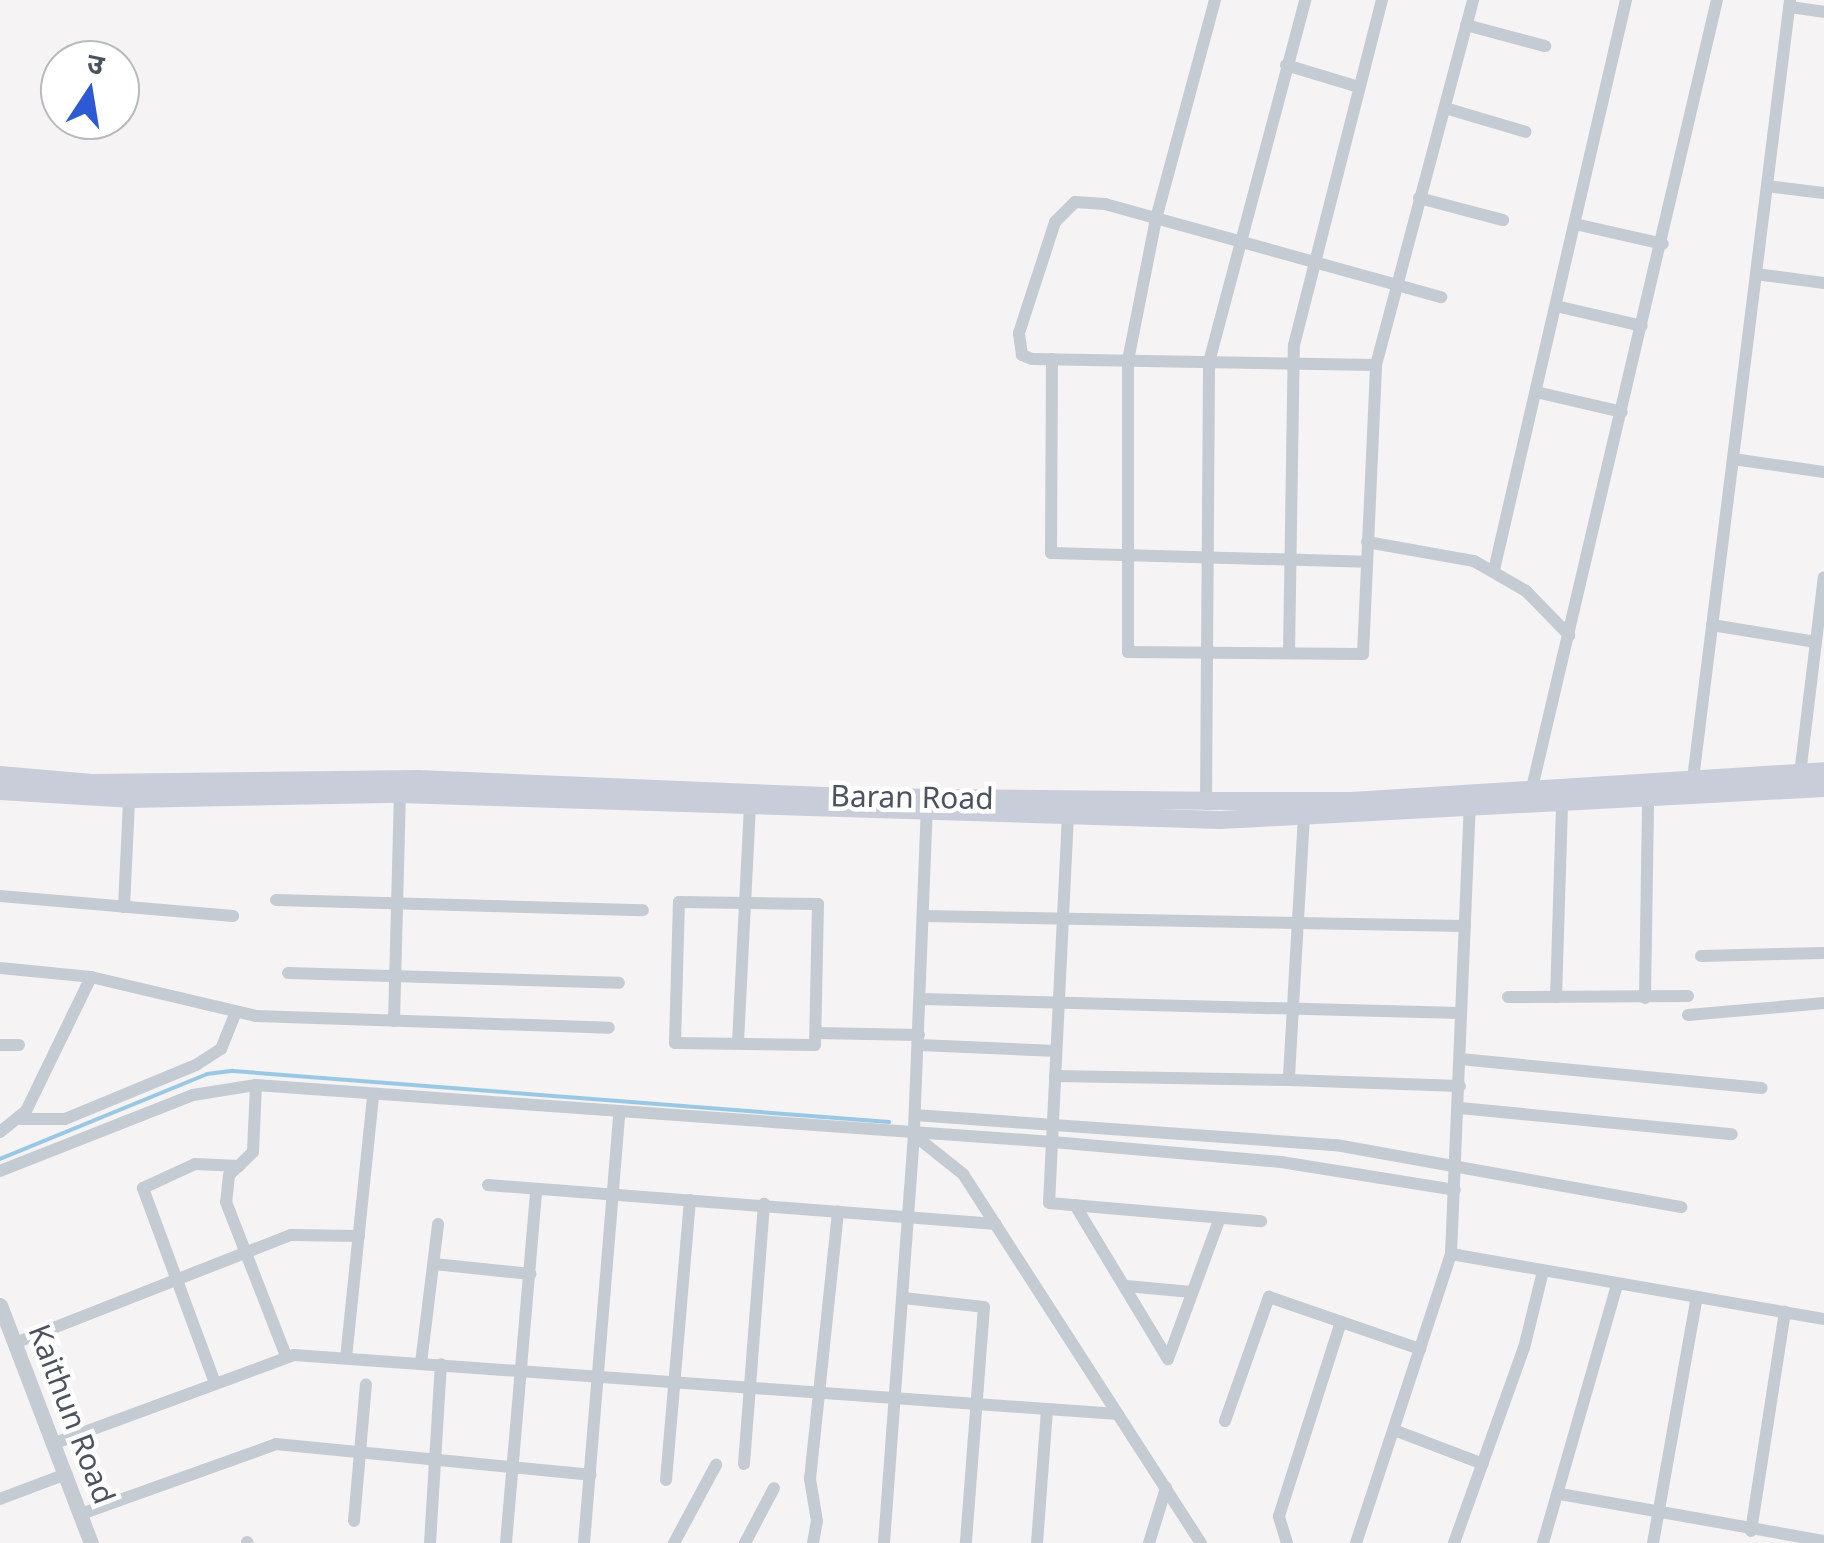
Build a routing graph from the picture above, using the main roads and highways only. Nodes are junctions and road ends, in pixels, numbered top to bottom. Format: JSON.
{"nodes":[{"id":1,"x":1824,"y":771,"type":"edge"},
{"id":2,"x":0,"y":775,"type":"edge"},
{"id":3,"x":263,"y":788,"type":"junction"},
{"id":4,"x":1824,"y":788,"type":"edge"},
{"id":5,"x":0,"y":791,"type":"edge"},
{"id":6,"x":927,"y":805,"type":"junction"}],
"edges":[{"from":1,"to":6,"type":"main road","name":"Baran Road"},
{"from":2,"to":3,"type":"main road","name":"Baran Road"},
{"from":3,"to":5,"type":"main road","name":"Baran Road"},
{"from":3,"to":6,"type":"main road","name":"Baran Road"},
{"from":3,"to":6,"type":"main road","name":"Baran Road"},
{"from":4,"to":6,"type":"main road","name":"Baran Road"}]}
